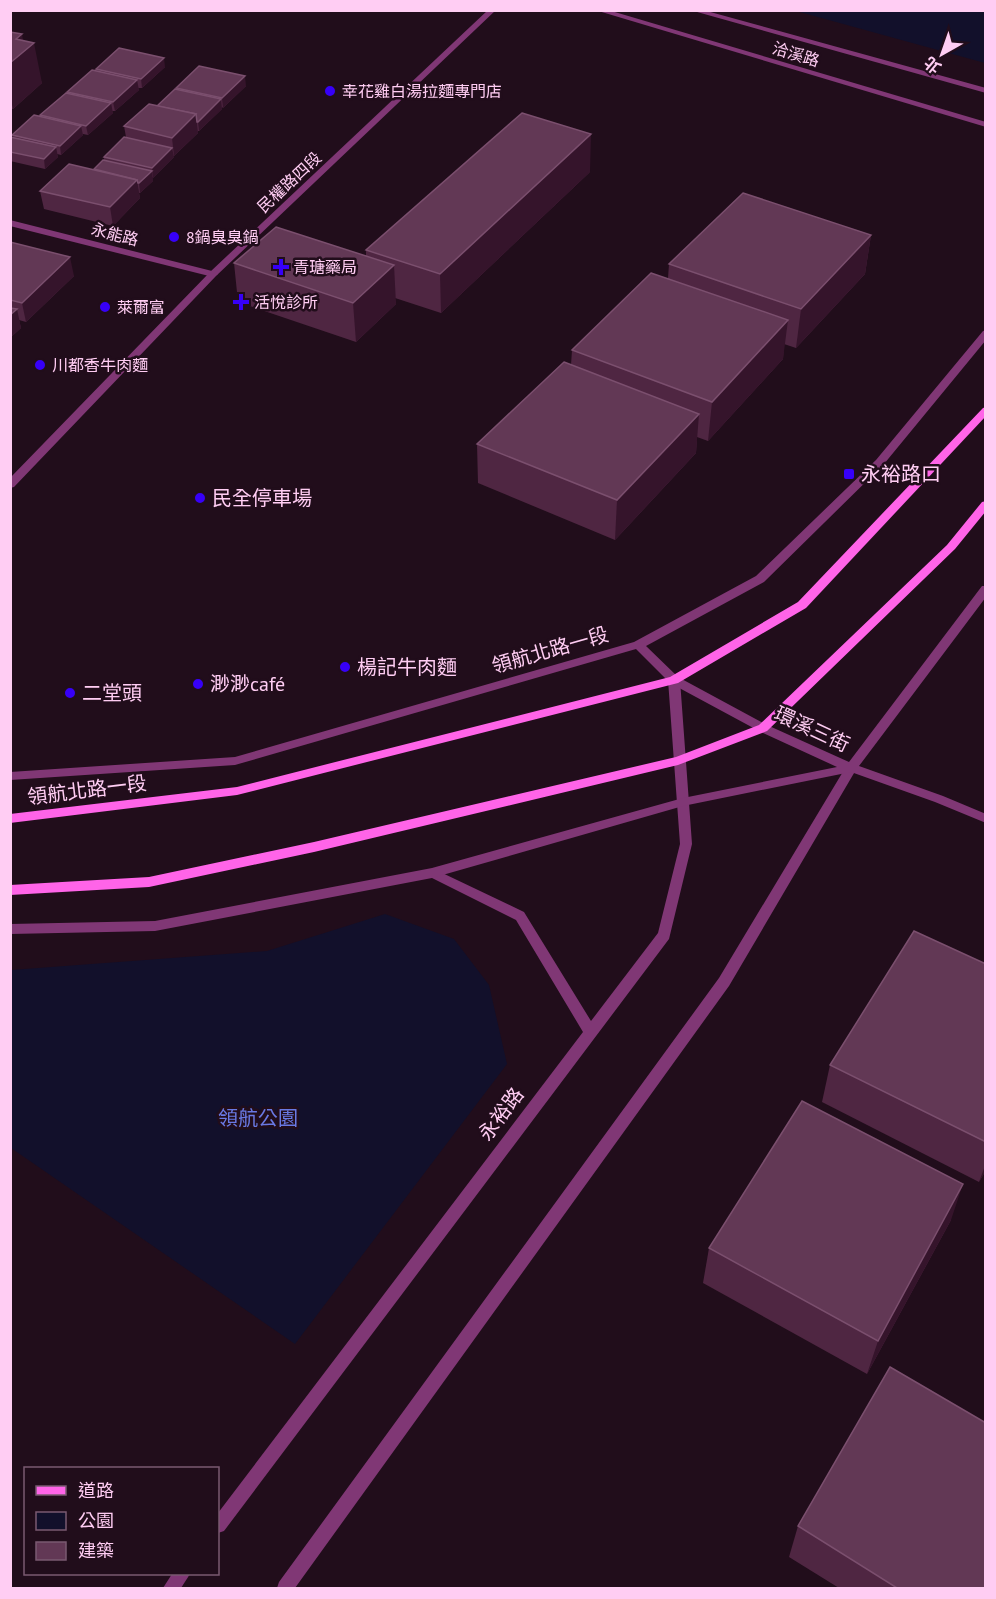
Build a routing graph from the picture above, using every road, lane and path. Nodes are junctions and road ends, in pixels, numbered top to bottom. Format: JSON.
{"nodes":[{"id":1,"x":493,"y":10,"type":"edge"},
{"id":2,"x":598,"y":10,"type":"edge"},
{"id":3,"x":693,"y":10,"type":"edge"},
{"id":4,"x":986,"y":91,"type":"edge"},
{"id":5,"x":986,"y":125,"type":"edge"},
{"id":6,"x":10,"y":223,"type":"edge"},
{"id":7,"x":213,"y":274,"type":"junction"},
{"id":8,"x":986,"y":333,"type":"edge"},
{"id":9,"x":986,"y":410,"type":"edge"},
{"id":10,"x":10,"y":485,"type":"edge"},
{"id":11,"x":986,"y":504,"type":"edge"},
{"id":12,"x":986,"y":588,"type":"edge"},
{"id":13,"x":638,"y":645,"type":"junction"},
{"id":14,"x":674,"y":680,"type":"junction"},
{"id":15,"x":763,"y":728,"type":"junction"},
{"id":16,"x":678,"y":761,"type":"junction"},
{"id":17,"x":851,"y":768,"type":"junction"},
{"id":18,"x":10,"y":776,"type":"edge"},
{"id":19,"x":683,"y":802,"type":"junction"},
{"id":20,"x":10,"y":819,"type":"edge"},
{"id":21,"x":986,"y":819,"type":"edge"},
{"id":22,"x":432,"y":873,"type":"junction"},
{"id":23,"x":10,"y":890,"type":"edge"},
{"id":24,"x":10,"y":929,"type":"edge"},
{"id":25,"x":590,"y":1031,"type":"junction"},
{"id":26,"x":219,"y":1524,"type":"edge"},
{"id":27,"x":181,"y":1575,"type":"edge"},
{"id":28,"x":171,"y":1588,"type":"edge"},
{"id":29,"x":285,"y":1588,"type":"edge"}],
"edges":[{"from":1,"to":7,"type":"street","name":"民權路四段"},
{"from":2,"to":5,"type":"street","name":"洽溪路"},
{"from":3,"to":4,"type":"street","name":"洽溪路"},
{"from":6,"to":7,"type":"street","name":"永能路"},
{"from":7,"to":10,"type":"street","name":"民權路四段"},
{"from":8,"to":13,"type":"street","name":"領航北路一段"},
{"from":9,"to":14,"type":"main road","name":"領航北路一段"},
{"from":11,"to":15,"type":"main road"},
{"from":12,"to":17,"type":"street"},
{"from":13,"to":14,"type":"street","name":"環溪三街"},
{"from":13,"to":18,"type":"street","name":"領航北路一段"},
{"from":14,"to":15,"type":"street","name":"環溪三街"},
{"from":14,"to":16,"type":"street","name":"永裕路"},
{"from":14,"to":20,"type":"main road","name":"領航北路一段"},
{"from":15,"to":16,"type":"main road"},
{"from":15,"to":17,"type":"street","name":"環溪三街"},
{"from":16,"to":19,"type":"street","name":"永裕路"},
{"from":16,"to":23,"type":"main road"},
{"from":17,"to":19,"type":"street"},
{"from":17,"to":21,"type":"street","name":"環溪三街"},
{"from":17,"to":29,"type":"street"},
{"from":19,"to":22,"type":"street"},
{"from":19,"to":25,"type":"street","name":"永裕路"},
{"from":22,"to":24,"type":"street"},
{"from":22,"to":25,"type":"street"},
{"from":25,"to":26,"type":"street","name":"永裕路"},
{"from":27,"to":28,"type":"street"}]}
